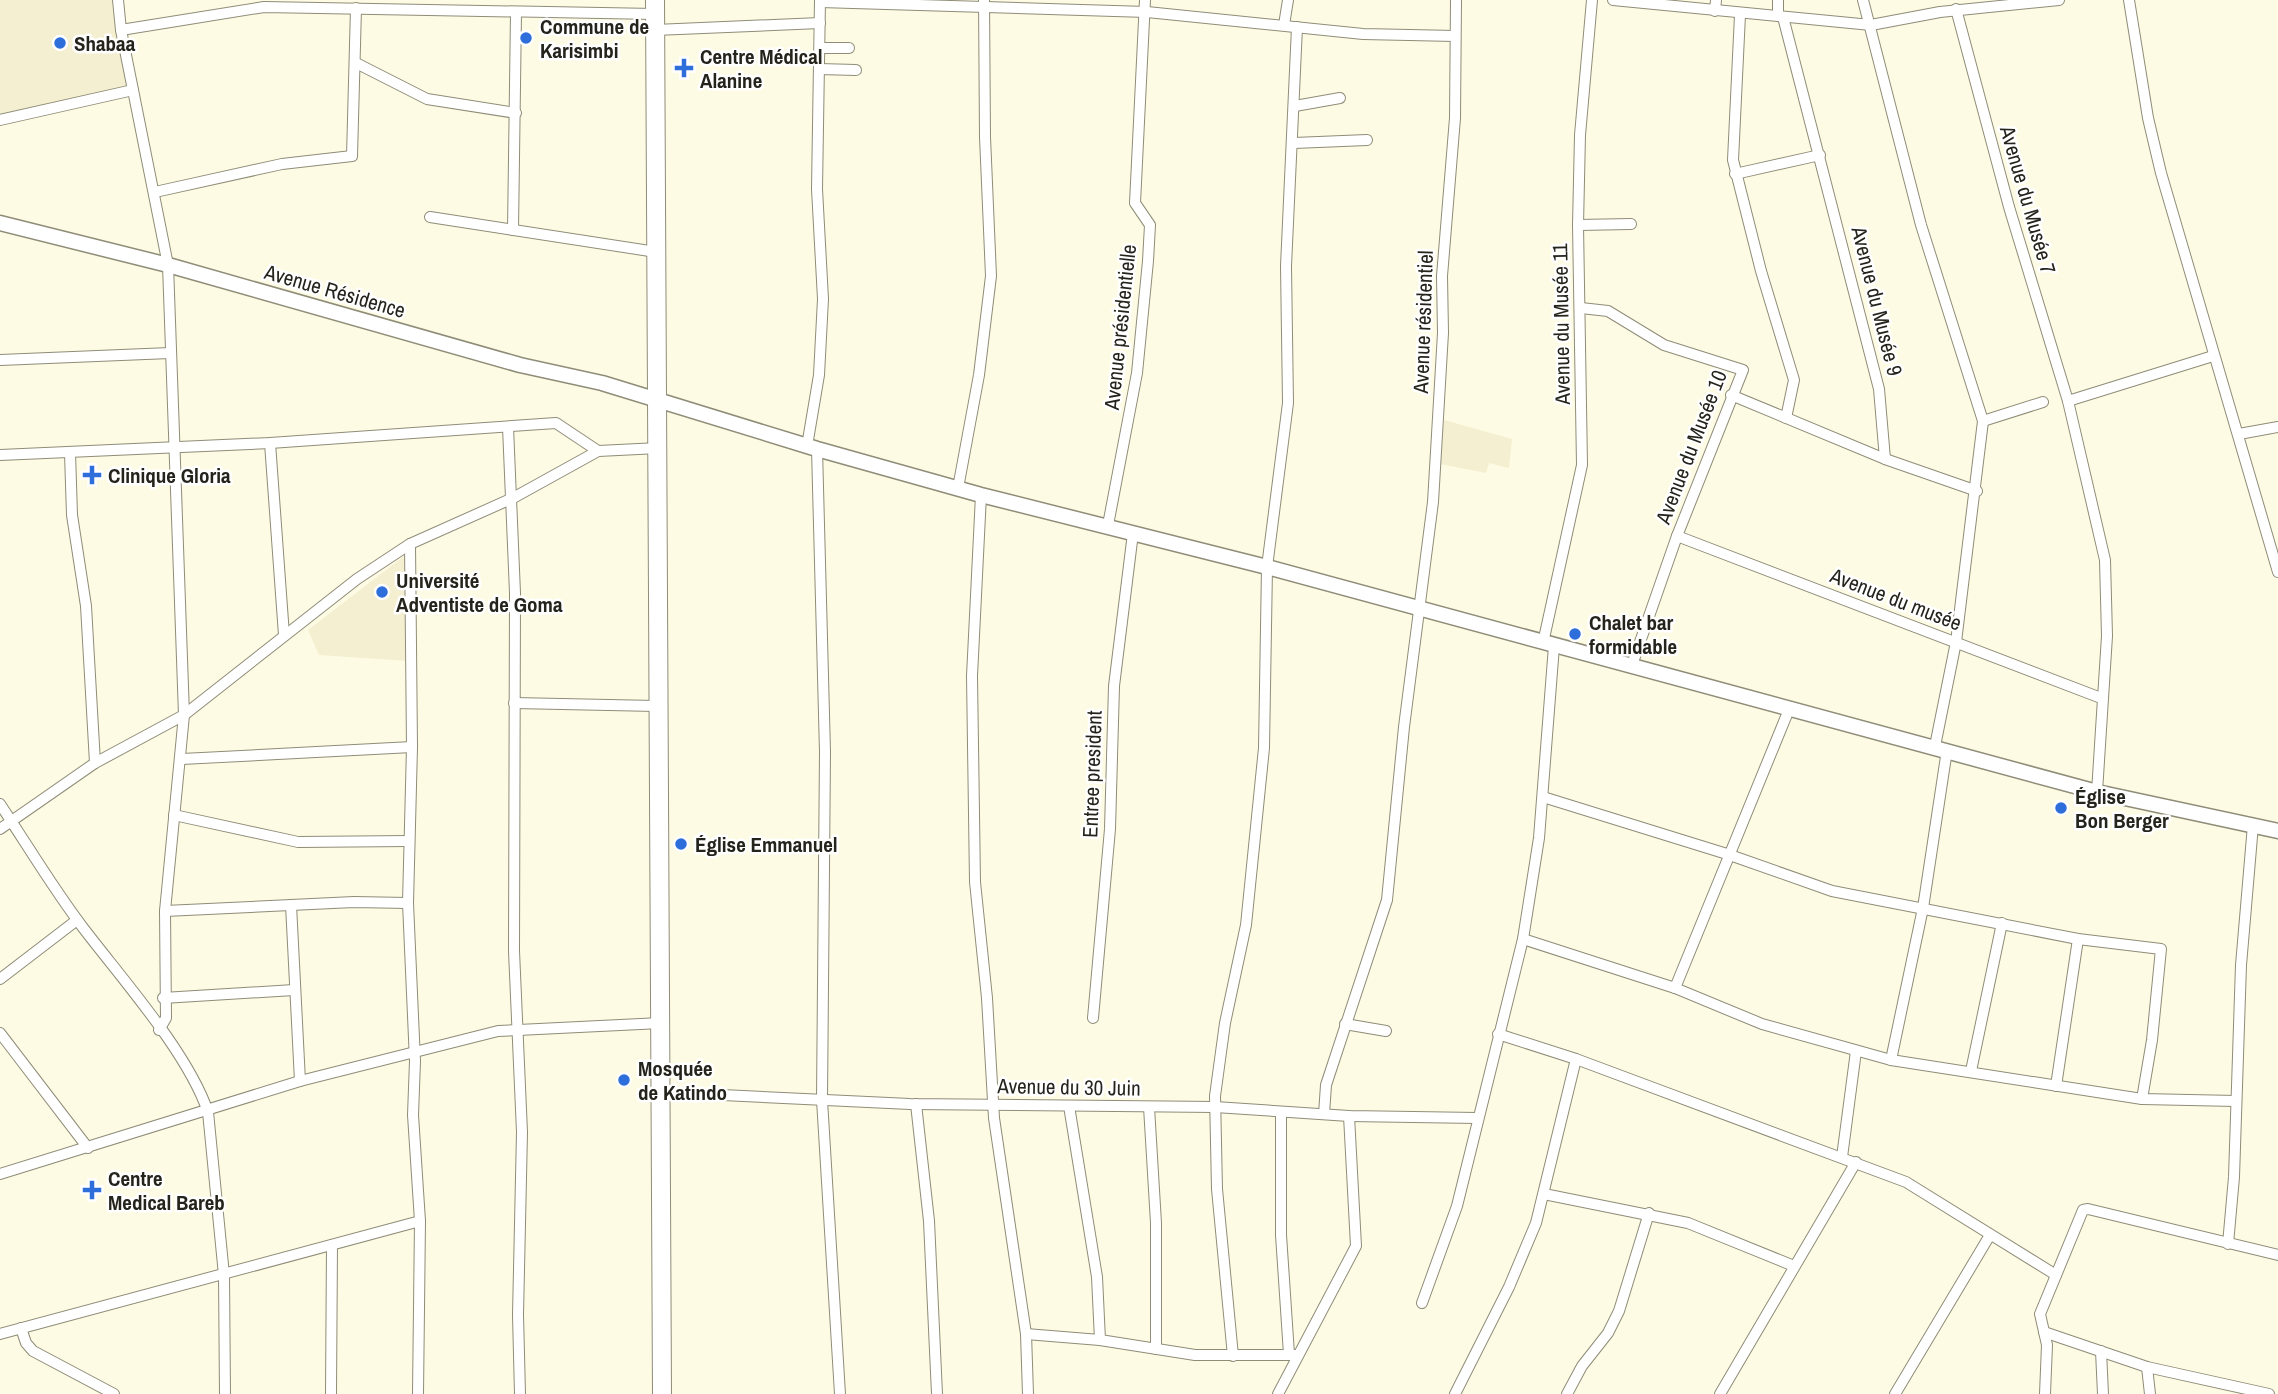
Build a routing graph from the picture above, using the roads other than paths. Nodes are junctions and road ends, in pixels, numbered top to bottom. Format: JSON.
{"nodes":[{"id":1,"x":118,"y":0,"type":"edge"},
{"id":2,"x":1145,"y":0,"type":"edge"},
{"id":3,"x":1288,"y":0,"type":"edge"},
{"id":4,"x":1456,"y":0,"type":"edge"},
{"id":5,"x":1592,"y":0,"type":"edge"},
{"id":6,"x":1614,"y":0,"type":"edge"},
{"id":7,"x":1716,"y":0,"type":"edge"},
{"id":8,"x":1778,"y":0,"type":"edge"},
{"id":9,"x":1863,"y":0,"type":"edge"},
{"id":10,"x":1938,"y":0,"type":"edge"},
{"id":11,"x":2059,"y":0,"type":"edge"},
{"id":12,"x":2130,"y":0,"type":"edge"},
{"id":13,"x":820,"y":1,"type":"edge"},
{"id":14,"x":984,"y":3,"type":"edge"},
{"id":15,"x":400,"y":5,"type":"edge"},
{"id":16,"x":356,"y":8,"type":"junction"},
{"id":17,"x":1956,"y":9,"type":"junction"},
{"id":18,"x":1714,"y":11,"type":"junction"},
{"id":19,"x":1147,"y":12,"type":"junction"},
{"id":20,"x":1940,"y":12,"type":"junction"},
{"id":21,"x":516,"y":13,"type":"junction"},
{"id":22,"x":655,"y":15,"type":"edge"},
{"id":23,"x":1740,"y":15,"type":"junction"},
{"id":24,"x":1780,"y":16,"type":"junction"},
{"id":25,"x":820,"y":23,"type":"junction"},
{"id":26,"x":1284,"y":25,"type":"junction"},
{"id":27,"x":1871,"y":26,"type":"junction"},
{"id":28,"x":1297,"y":27,"type":"junction"},
{"id":29,"x":121,"y":30,"type":"junction"},
{"id":30,"x":1455,"y":36,"type":"junction"},
{"id":31,"x":820,"y":48,"type":"junction"},
{"id":32,"x":849,"y":48,"type":"dead end"},
{"id":33,"x":356,"y":63,"type":"junction"},
{"id":34,"x":820,"y":69,"type":"junction"},
{"id":35,"x":856,"y":70,"type":"dead end"},
{"id":36,"x":133,"y":90,"type":"junction"},
{"id":37,"x":1340,"y":99,"type":"dead end"},
{"id":38,"x":1294,"y":106,"type":"junction"},
{"id":39,"x":516,"y":113,"type":"junction"},
{"id":40,"x":0,"y":120,"type":"edge"},
{"id":41,"x":1367,"y":140,"type":"dead end"},
{"id":42,"x":1294,"y":143,"type":"junction"},
{"id":43,"x":1820,"y":155,"type":"junction"},
{"id":44,"x":1735,"y":174,"type":"junction"},
{"id":45,"x":155,"y":192,"type":"junction"},
{"id":46,"x":430,"y":217,"type":"dead end"},
{"id":47,"x":0,"y":223,"type":"edge"},
{"id":48,"x":1631,"y":224,"type":"dead end"},
{"id":49,"x":1578,"y":225,"type":"junction"},
{"id":50,"x":513,"y":230,"type":"junction"},
{"id":51,"x":656,"y":251,"type":"junction"},
{"id":52,"x":168,"y":265,"type":"junction"},
{"id":53,"x":1581,"y":308,"type":"junction"},
{"id":54,"x":170,"y":354,"type":"junction"},
{"id":55,"x":2213,"y":356,"type":"junction"},
{"id":56,"x":0,"y":359,"type":"edge"},
{"id":57,"x":1731,"y":395,"type":"junction"},
{"id":58,"x":659,"y":401,"type":"junction"},
{"id":59,"x":2068,"y":401,"type":"junction"},
{"id":60,"x":2043,"y":402,"type":"dead end"},
{"id":61,"x":1786,"y":418,"type":"junction"},
{"id":62,"x":1983,"y":421,"type":"junction"},
{"id":63,"x":508,"y":427,"type":"junction"},
{"id":64,"x":2278,"y":427,"type":"edge"},
{"id":65,"x":2239,"y":434,"type":"junction"},
{"id":66,"x":270,"y":443,"type":"junction"},
{"id":67,"x":173,"y":447,"type":"junction"},
{"id":68,"x":659,"y":448,"type":"junction"},
{"id":69,"x":812,"y":448,"type":"junction"},
{"id":70,"x":598,"y":452,"type":"junction"},
{"id":71,"x":70,"y":453,"type":"junction"},
{"id":72,"x":0,"y":455,"type":"edge"},
{"id":73,"x":1885,"y":459,"type":"junction"},
{"id":74,"x":958,"y":488,"type":"junction"},
{"id":75,"x":1977,"y":491,"type":"junction"},
{"id":76,"x":981,"y":495,"type":"junction"},
{"id":77,"x":513,"y":498,"type":"junction"},
{"id":78,"x":1108,"y":525,"type":"junction"},
{"id":79,"x":1133,"y":533,"type":"junction"},
{"id":80,"x":1677,"y":536,"type":"junction"},
{"id":81,"x":410,"y":544,"type":"junction"},
{"id":82,"x":1267,"y":567,"type":"junction"},
{"id":83,"x":2278,"y":572,"type":"edge"},
{"id":84,"x":1417,"y":609,"type":"junction"},
{"id":85,"x":284,"y":635,"type":"junction"},
{"id":86,"x":1956,"y":642,"type":"junction"},
{"id":87,"x":1549,"y":645,"type":"junction"},
{"id":88,"x":1632,"y":665,"type":"junction"},
{"id":89,"x":2101,"y":698,"type":"junction"},
{"id":90,"x":514,"y":703,"type":"junction"},
{"id":91,"x":656,"y":706,"type":"junction"},
{"id":92,"x":1790,"y":707,"type":"junction"},
{"id":93,"x":184,"y":715,"type":"junction"},
{"id":94,"x":412,"y":747,"type":"junction"},
{"id":95,"x":1941,"y":748,"type":"junction"},
{"id":96,"x":182,"y":759,"type":"junction"},
{"id":97,"x":96,"y":762,"type":"junction"},
{"id":98,"x":2097,"y":792,"type":"junction"},
{"id":99,"x":1543,"y":797,"type":"junction"},
{"id":100,"x":0,"y":804,"type":"edge"},
{"id":101,"x":174,"y":815,"type":"junction"},
{"id":102,"x":11,"y":821,"type":"junction"},
{"id":103,"x":2253,"y":825,"type":"junction"},
{"id":104,"x":0,"y":829,"type":"edge"},
{"id":105,"x":2278,"y":831,"type":"edge"},
{"id":106,"x":409,"y":841,"type":"junction"},
{"id":107,"x":1727,"y":854,"type":"junction"},
{"id":108,"x":408,"y":904,"type":"junction"},
{"id":109,"x":291,"y":905,"type":"junction"},
{"id":110,"x":1923,"y":908,"type":"junction"},
{"id":111,"x":165,"y":911,"type":"junction"},
{"id":112,"x":77,"y":920,"type":"junction"},
{"id":113,"x":2002,"y":923,"type":"junction"},
{"id":114,"x":1523,"y":939,"type":"junction"},
{"id":115,"x":2078,"y":939,"type":"junction"},
{"id":116,"x":0,"y":979,"type":"edge"},
{"id":117,"x":1675,"y":988,"type":"junction"},
{"id":118,"x":295,"y":990,"type":"junction"},
{"id":119,"x":163,"y":998,"type":"junction"},
{"id":120,"x":1093,"y":1018,"type":"dead end"},
{"id":121,"x":661,"y":1023,"type":"junction"},
{"id":122,"x":1345,"y":1024,"type":"junction"},
{"id":123,"x":516,"y":1028,"type":"junction"},
{"id":124,"x":159,"y":1030,"type":"junction"},
{"id":125,"x":1386,"y":1031,"type":"dead end"},
{"id":126,"x":0,"y":1033,"type":"edge"},
{"id":127,"x":1498,"y":1034,"type":"junction"},
{"id":128,"x":1856,"y":1051,"type":"junction"},
{"id":129,"x":414,"y":1054,"type":"junction"},
{"id":130,"x":1576,"y":1059,"type":"junction"},
{"id":131,"x":1891,"y":1059,"type":"junction"},
{"id":132,"x":1971,"y":1071,"type":"junction"},
{"id":133,"x":300,"y":1081,"type":"junction"},
{"id":134,"x":2056,"y":1086,"type":"junction"},
{"id":135,"x":660,"y":1093,"type":"junction"},
{"id":136,"x":2142,"y":1099,"type":"junction"},
{"id":137,"x":822,"y":1100,"type":"junction"},
{"id":138,"x":2236,"y":1101,"type":"junction"},
{"id":139,"x":916,"y":1104,"type":"junction"},
{"id":140,"x":993,"y":1105,"type":"junction"},
{"id":141,"x":1069,"y":1106,"type":"junction"},
{"id":142,"x":1149,"y":1107,"type":"junction"},
{"id":143,"x":1216,"y":1107,"type":"junction"},
{"id":144,"x":208,"y":1112,"type":"junction"},
{"id":145,"x":1282,"y":1112,"type":"junction"},
{"id":146,"x":1324,"y":1114,"type":"junction"},
{"id":147,"x":1349,"y":1116,"type":"junction"},
{"id":148,"x":1477,"y":1118,"type":"junction"},
{"id":149,"x":88,"y":1148,"type":"junction"},
{"id":150,"x":1842,"y":1157,"type":"junction"},
{"id":151,"x":1856,"y":1162,"type":"junction"},
{"id":152,"x":0,"y":1174,"type":"edge"},
{"id":153,"x":1544,"y":1194,"type":"junction"},
{"id":154,"x":1649,"y":1213,"type":"junction"},
{"id":155,"x":420,"y":1221,"type":"junction"},
{"id":156,"x":1990,"y":1235,"type":"junction"},
{"id":157,"x":2228,"y":1244,"type":"junction"},
{"id":158,"x":332,"y":1245,"type":"junction"},
{"id":159,"x":2278,"y":1255,"type":"edge"},
{"id":160,"x":1794,"y":1266,"type":"junction"},
{"id":161,"x":224,"y":1275,"type":"junction"},
{"id":162,"x":2056,"y":1275,"type":"junction"},
{"id":163,"x":1422,"y":1303,"type":"dead end"},
{"id":164,"x":21,"y":1328,"type":"junction"},
{"id":165,"x":2044,"y":1332,"type":"junction"},
{"id":166,"x":0,"y":1334,"type":"edge"},
{"id":167,"x":1026,"y":1334,"type":"junction"},
{"id":168,"x":1100,"y":1340,"type":"junction"},
{"id":169,"x":1156,"y":1349,"type":"junction"},
{"id":170,"x":2101,"y":1351,"type":"junction"},
{"id":171,"x":1293,"y":1355,"type":"junction"},
{"id":172,"x":1233,"y":1356,"type":"junction"},
{"id":173,"x":2147,"y":1367,"type":"junction"},
{"id":174,"x":2043,"y":1392,"type":"edge"},
{"id":175,"x":2253,"y":1393,"type":"edge"},
{"id":176,"x":114,"y":1394,"type":"edge"},
{"id":177,"x":225,"y":1394,"type":"edge"},
{"id":178,"x":331,"y":1394,"type":"edge"},
{"id":179,"x":418,"y":1394,"type":"edge"},
{"id":180,"x":520,"y":1394,"type":"edge"},
{"id":181,"x":662,"y":1394,"type":"edge"},
{"id":182,"x":840,"y":1394,"type":"edge"},
{"id":183,"x":937,"y":1394,"type":"edge"},
{"id":184,"x":1028,"y":1394,"type":"edge"},
{"id":185,"x":1278,"y":1394,"type":"edge"},
{"id":186,"x":1455,"y":1394,"type":"edge"},
{"id":187,"x":1567,"y":1394,"type":"edge"},
{"id":188,"x":1720,"y":1394,"type":"edge"},
{"id":189,"x":1895,"y":1394,"type":"edge"},
{"id":190,"x":2103,"y":1394,"type":"edge"},
{"id":191,"x":2150,"y":1394,"type":"edge"},
{"id":192,"x":2269,"y":1394,"type":"edge"}],
"edges":[{"from":1,"to":29,"type":"street"},
{"from":2,"to":19,"type":"street","name":"Avenue présidentielle"},
{"from":3,"to":26,"type":"street"},
{"from":4,"to":30,"type":"street","name":"Avenue résidentiel"},
{"from":5,"to":49,"type":"street","name":"Avenue du Musée 11"},
{"from":6,"to":18,"type":"street"},
{"from":7,"to":18,"type":"street"},
{"from":8,"to":24,"type":"street","name":"Avenue du Musée 9"},
{"from":9,"to":27,"type":"street"},
{"from":10,"to":20,"type":"street"},
{"from":11,"to":17,"type":"street"},
{"from":12,"to":55,"type":"street"},
{"from":13,"to":14,"type":"street"},
{"from":13,"to":25,"type":"street"},
{"from":14,"to":19,"type":"street"},
{"from":14,"to":74,"type":"street"},
{"from":15,"to":16,"type":"street"},
{"from":15,"to":21,"type":"street"},
{"from":16,"to":29,"type":"street"},
{"from":16,"to":33,"type":"street"},
{"from":17,"to":20,"type":"street"},
{"from":17,"to":59,"type":"street","name":"Avenue du Musée 7"},
{"from":18,"to":23,"type":"street"},
{"from":19,"to":26,"type":"street"},
{"from":19,"to":78,"type":"street","name":"Avenue présidentielle"},
{"from":20,"to":27,"type":"street"},
{"from":21,"to":22,"type":"street"},
{"from":21,"to":39,"type":"street"},
{"from":22,"to":25,"type":"street"},
{"from":22,"to":51,"type":"highway"},
{"from":23,"to":24,"type":"street"},
{"from":23,"to":44,"type":"street"},
{"from":24,"to":27,"type":"street"},
{"from":24,"to":43,"type":"street","name":"Avenue du Musée 9"},
{"from":25,"to":31,"type":"street"},
{"from":26,"to":28,"type":"street"},
{"from":27,"to":62,"type":"street"},
{"from":28,"to":30,"type":"street"},
{"from":28,"to":38,"type":"street"},
{"from":29,"to":36,"type":"street"},
{"from":30,"to":84,"type":"street","name":"Avenue résidentiel"},
{"from":31,"to":32,"type":"street"},
{"from":31,"to":34,"type":"street"},
{"from":33,"to":39,"type":"street"},
{"from":33,"to":45,"type":"street"},
{"from":34,"to":35,"type":"street"},
{"from":34,"to":69,"type":"street"},
{"from":36,"to":40,"type":"street"},
{"from":36,"to":45,"type":"street"},
{"from":37,"to":38,"type":"street"},
{"from":38,"to":42,"type":"street"},
{"from":39,"to":50,"type":"street"},
{"from":41,"to":42,"type":"street"},
{"from":42,"to":82,"type":"street"},
{"from":43,"to":44,"type":"street"},
{"from":43,"to":73,"type":"street","name":"Avenue du Musée 9"},
{"from":44,"to":61,"type":"street"},
{"from":45,"to":52,"type":"street"},
{"from":46,"to":50,"type":"street"},
{"from":47,"to":52,"type":"street","name":"Avenue Résidence"},
{"from":48,"to":49,"type":"street"},
{"from":49,"to":53,"type":"street","name":"Avenue du Musée 11"},
{"from":50,"to":51,"type":"street"},
{"from":51,"to":58,"type":"highway"},
{"from":52,"to":54,"type":"street"},
{"from":52,"to":58,"type":"street","name":"Avenue Résidence"},
{"from":53,"to":57,"type":"street","name":"Avenue du Musée 10"},
{"from":53,"to":87,"type":"street","name":"Avenue du Musée 11"},
{"from":54,"to":56,"type":"street"},
{"from":54,"to":67,"type":"street"},
{"from":55,"to":59,"type":"street"},
{"from":55,"to":65,"type":"street"},
{"from":57,"to":61,"type":"street"},
{"from":57,"to":80,"type":"street","name":"Avenue du Musée 10"},
{"from":58,"to":68,"type":"highway"},
{"from":58,"to":69,"type":"street","name":"Avenue Résidence"},
{"from":59,"to":89,"type":"street","name":"Avenue du Musée 7"},
{"from":60,"to":62,"type":"street"},
{"from":61,"to":73,"type":"street"},
{"from":62,"to":75,"type":"street"},
{"from":63,"to":66,"type":"street"},
{"from":63,"to":70,"type":"street"},
{"from":63,"to":77,"type":"street"},
{"from":64,"to":65,"type":"street"},
{"from":65,"to":83,"type":"street"},
{"from":66,"to":67,"type":"street"},
{"from":66,"to":85,"type":"street"},
{"from":67,"to":71,"type":"street"},
{"from":67,"to":93,"type":"street"},
{"from":68,"to":70,"type":"street"},
{"from":68,"to":91,"type":"highway"},
{"from":69,"to":74,"type":"street","name":"Avenue Résidence"},
{"from":69,"to":137,"type":"street"},
{"from":70,"to":77,"type":"street"},
{"from":71,"to":72,"type":"street"},
{"from":71,"to":97,"type":"street"},
{"from":73,"to":75,"type":"street"},
{"from":74,"to":76,"type":"street","name":"Avenue Résidence"},
{"from":75,"to":86,"type":"street"},
{"from":76,"to":78,"type":"street","name":"Avenue Résidence"},
{"from":76,"to":140,"type":"street"},
{"from":77,"to":81,"type":"street"},
{"from":77,"to":90,"type":"street"},
{"from":78,"to":79,"type":"street","name":"Avenue Résidence"},
{"from":79,"to":82,"type":"street","name":"Avenue Résidence"},
{"from":79,"to":120,"type":"street","name":"Entree president"},
{"from":80,"to":86,"type":"street","name":"Avenue du musée"},
{"from":80,"to":88,"type":"street","name":"Avenue du Musée 10"},
{"from":81,"to":85,"type":"street"},
{"from":81,"to":94,"type":"street"},
{"from":82,"to":84,"type":"street","name":"Avenue Résidence"},
{"from":82,"to":143,"type":"street"},
{"from":84,"to":87,"type":"street","name":"Avenue Résidence"},
{"from":84,"to":122,"type":"street","name":"Avenue résidentiel"},
{"from":85,"to":93,"type":"street"},
{"from":86,"to":89,"type":"street","name":"Avenue du musée"},
{"from":86,"to":95,"type":"street"},
{"from":87,"to":88,"type":"street","name":"Avenue Résidence"},
{"from":87,"to":99,"type":"street","name":"Avenue du Musée 11"},
{"from":88,"to":92,"type":"street","name":"Avenue Résidence"},
{"from":89,"to":98,"type":"street","name":"Avenue du Musée 7"},
{"from":90,"to":91,"type":"street"},
{"from":90,"to":123,"type":"street"},
{"from":91,"to":121,"type":"highway"},
{"from":92,"to":95,"type":"street","name":"Avenue Résidence"},
{"from":92,"to":107,"type":"street"},
{"from":93,"to":96,"type":"street"},
{"from":93,"to":97,"type":"street"},
{"from":94,"to":96,"type":"street"},
{"from":94,"to":106,"type":"street"},
{"from":95,"to":98,"type":"street","name":"Avenue Résidence"},
{"from":95,"to":110,"type":"street"},
{"from":96,"to":101,"type":"street"},
{"from":97,"to":102,"type":"street"},
{"from":98,"to":103,"type":"street","name":"Avenue Résidence"},
{"from":99,"to":107,"type":"street"},
{"from":99,"to":114,"type":"street","name":"Avenue du Musée 11"},
{"from":100,"to":102,"type":"street"},
{"from":101,"to":106,"type":"street"},
{"from":101,"to":111,"type":"street"},
{"from":102,"to":104,"type":"street"},
{"from":102,"to":112,"type":"street"},
{"from":103,"to":105,"type":"street","name":"Avenue Résidence"},
{"from":103,"to":138,"type":"street"},
{"from":106,"to":108,"type":"street"},
{"from":107,"to":110,"type":"street"},
{"from":107,"to":117,"type":"street"},
{"from":108,"to":109,"type":"street"},
{"from":108,"to":129,"type":"street"},
{"from":109,"to":111,"type":"street"},
{"from":109,"to":118,"type":"street"},
{"from":110,"to":113,"type":"street"},
{"from":110,"to":131,"type":"street"},
{"from":111,"to":119,"type":"street"},
{"from":112,"to":116,"type":"street"},
{"from":112,"to":124,"type":"street"},
{"from":113,"to":115,"type":"street"},
{"from":113,"to":132,"type":"street"},
{"from":114,"to":117,"type":"street"},
{"from":114,"to":127,"type":"street","name":"Avenue du Musée 11"},
{"from":115,"to":134,"type":"street"},
{"from":115,"to":136,"type":"street"},
{"from":117,"to":128,"type":"street"},
{"from":118,"to":119,"type":"street"},
{"from":118,"to":133,"type":"street"},
{"from":119,"to":124,"type":"street"},
{"from":121,"to":123,"type":"street"},
{"from":121,"to":135,"type":"highway"},
{"from":122,"to":125,"type":"street"},
{"from":122,"to":146,"type":"street","name":"Avenue résidentiel"},
{"from":123,"to":129,"type":"street"},
{"from":123,"to":180,"type":"street"},
{"from":124,"to":144,"type":"street"},
{"from":126,"to":149,"type":"street"},
{"from":127,"to":130,"type":"street"},
{"from":127,"to":148,"type":"street","name":"Avenue du Musée 11"},
{"from":128,"to":131,"type":"street"},
{"from":128,"to":150,"type":"street"},
{"from":129,"to":133,"type":"street"},
{"from":129,"to":155,"type":"street"},
{"from":130,"to":150,"type":"street"},
{"from":130,"to":153,"type":"street"},
{"from":131,"to":132,"type":"street"},
{"from":132,"to":134,"type":"street"},
{"from":133,"to":144,"type":"street"},
{"from":134,"to":136,"type":"street"},
{"from":135,"to":137,"type":"street","name":"Avenue du 30 Juin"},
{"from":135,"to":181,"type":"highway"},
{"from":136,"to":138,"type":"street"},
{"from":137,"to":139,"type":"street","name":"Avenue du 30 Juin"},
{"from":137,"to":182,"type":"street"},
{"from":138,"to":157,"type":"street"},
{"from":139,"to":140,"type":"street","name":"Avenue du 30 Juin"},
{"from":139,"to":183,"type":"street"},
{"from":140,"to":141,"type":"street","name":"Avenue du 30 Juin"},
{"from":140,"to":167,"type":"street"},
{"from":141,"to":142,"type":"street","name":"Avenue du 30 Juin"},
{"from":141,"to":168,"type":"street"},
{"from":142,"to":143,"type":"street","name":"Avenue du 30 Juin"},
{"from":142,"to":169,"type":"street"},
{"from":143,"to":145,"type":"street","name":"Avenue du 30 Juin"},
{"from":143,"to":172,"type":"street"},
{"from":144,"to":149,"type":"street"},
{"from":144,"to":161,"type":"street"},
{"from":145,"to":146,"type":"street","name":"Avenue du 30 Juin"},
{"from":145,"to":171,"type":"street"},
{"from":146,"to":147,"type":"street","name":"Avenue du 30 Juin"},
{"from":147,"to":148,"type":"street","name":"Avenue du 30 Juin"},
{"from":147,"to":171,"type":"street"},
{"from":148,"to":163,"type":"street","name":"Avenue du Musée 11"},
{"from":149,"to":152,"type":"street"},
{"from":150,"to":151,"type":"street"},
{"from":151,"to":156,"type":"street"},
{"from":151,"to":160,"type":"street"},
{"from":153,"to":154,"type":"street"},
{"from":153,"to":186,"type":"street"},
{"from":154,"to":160,"type":"street"},
{"from":154,"to":187,"type":"street"},
{"from":155,"to":158,"type":"street"},
{"from":155,"to":179,"type":"street"},
{"from":156,"to":162,"type":"street"},
{"from":156,"to":189,"type":"street"},
{"from":157,"to":159,"type":"street"},
{"from":157,"to":162,"type":"street"},
{"from":158,"to":161,"type":"street"},
{"from":158,"to":178,"type":"street"},
{"from":160,"to":188,"type":"street"},
{"from":161,"to":164,"type":"street"},
{"from":161,"to":177,"type":"street"},
{"from":162,"to":165,"type":"street"},
{"from":164,"to":166,"type":"street"},
{"from":164,"to":176,"type":"street"},
{"from":165,"to":170,"type":"street"},
{"from":165,"to":174,"type":"street"},
{"from":167,"to":168,"type":"street"},
{"from":167,"to":184,"type":"street"},
{"from":168,"to":169,"type":"street"},
{"from":169,"to":172,"type":"street"},
{"from":170,"to":173,"type":"street"},
{"from":170,"to":190,"type":"street"},
{"from":171,"to":172,"type":"street"},
{"from":171,"to":185,"type":"street"},
{"from":173,"to":175,"type":"street"},
{"from":173,"to":191,"type":"street"},
{"from":175,"to":192,"type":"street"}]}
